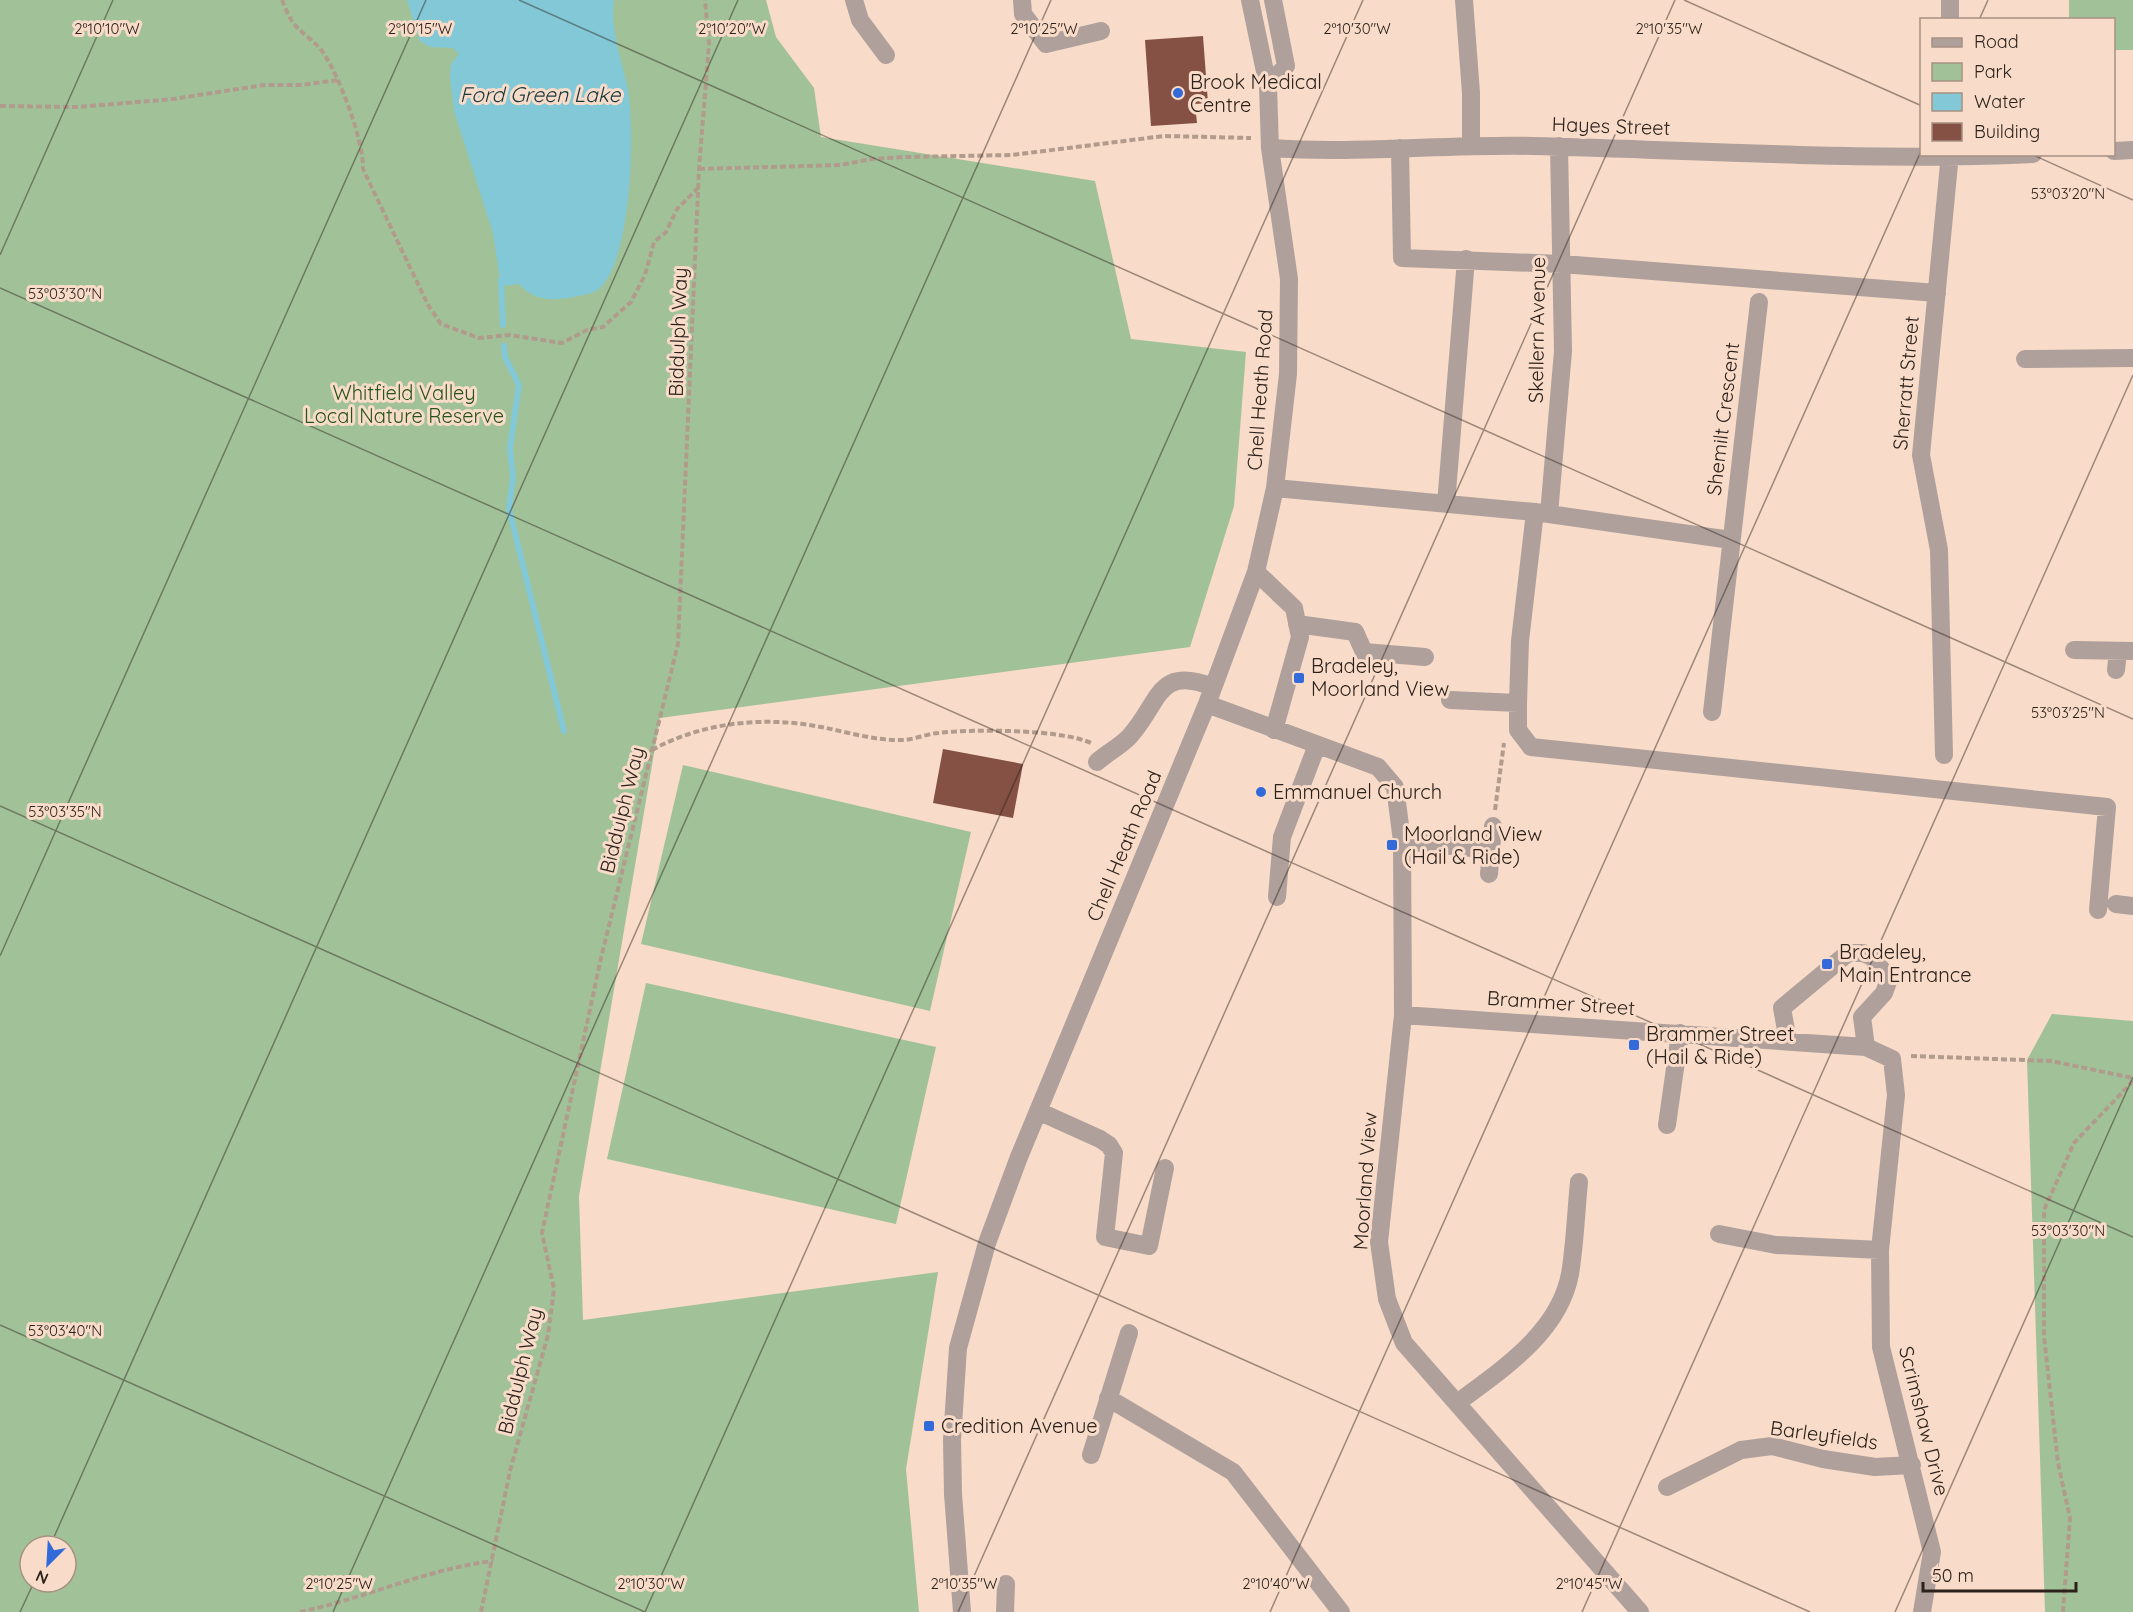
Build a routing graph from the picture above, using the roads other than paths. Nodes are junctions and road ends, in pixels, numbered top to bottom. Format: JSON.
{"nodes":[{"id":1,"x":854,"y":0,"type":"edge"},
{"id":2,"x":1022,"y":0,"type":"edge"},
{"id":3,"x":1250,"y":0,"type":"edge"},
{"id":4,"x":1273,"y":0,"type":"edge"},
{"id":5,"x":1464,"y":0,"type":"edge"},
{"id":6,"x":1950,"y":0,"type":"edge"},
{"id":7,"x":1950,"y":18,"type":"edge"},
{"id":8,"x":1101,"y":31,"type":"dead end"},
{"id":9,"x":886,"y":55,"type":"dead end"},
{"id":10,"x":1268,"y":86,"type":"junction"},
{"id":11,"x":1270,"y":143,"type":"junction"},
{"id":12,"x":1471,"y":144,"type":"junction"},
{"id":13,"x":1559,"y":146,"type":"junction"},
{"id":14,"x":1400,"y":148,"type":"junction"},
{"id":15,"x":2133,"y":150,"type":"edge"},
{"id":16,"x":2115,"y":151,"type":"edge"},
{"id":17,"x":1920,"y":155,"type":"edge"},
{"id":18,"x":1950,"y":156,"type":"edge"},
{"id":19,"x":1466,"y":259,"type":"junction"},
{"id":20,"x":1562,"y":264,"type":"junction"},
{"id":21,"x":1937,"y":293,"type":"junction"},
{"id":22,"x":1759,"y":302,"type":"dead end"},
{"id":23,"x":2133,"y":358,"type":"edge"},
{"id":24,"x":2025,"y":360,"type":"dead end"},
{"id":25,"x":1275,"y":488,"type":"junction"},
{"id":26,"x":1446,"y":504,"type":"junction"},
{"id":27,"x":1542,"y":513,"type":"junction"},
{"id":28,"x":1731,"y":540,"type":"junction"},
{"id":29,"x":1256,"y":572,"type":"junction"},
{"id":30,"x":1297,"y":624,"type":"junction"},
{"id":31,"x":2074,"y":650,"type":"dead end"},
{"id":32,"x":2126,"y":651,"type":"edge"},
{"id":33,"x":1425,"y":657,"type":"dead end"},
{"id":34,"x":2116,"y":670,"type":"dead end"},
{"id":35,"x":1210,"y":695,"type":"junction"},
{"id":36,"x":1450,"y":700,"type":"dead end"},
{"id":37,"x":1518,"y":704,"type":"junction"},
{"id":38,"x":1712,"y":712,"type":"dead end"},
{"id":39,"x":1274,"y":730,"type":"junction"},
{"id":40,"x":1317,"y":745,"type":"junction"},
{"id":41,"x":1944,"y":755,"type":"dead end"},
{"id":42,"x":1103,"y":757,"type":"road end"},
{"id":43,"x":1493,"y":826,"type":"road end"},
{"id":44,"x":1402,"y":841,"type":"junction"},
{"id":45,"x":1491,"y":850,"type":"junction"},
{"id":46,"x":1488,"y":874,"type":"dead end"},
{"id":47,"x":1277,"y":897,"type":"dead end"},
{"id":48,"x":2098,"y":910,"type":"dead end"},
{"id":49,"x":1403,"y":1016,"type":"junction"},
{"id":50,"x":1680,"y":1033,"type":"junction"},
{"id":51,"x":1788,"y":1041,"type":"junction"},
{"id":52,"x":1866,"y":1047,"type":"junction"},
{"id":53,"x":1888,"y":1057,"type":"joint"},
{"id":54,"x":1038,"y":1111,"type":"junction"},
{"id":55,"x":1667,"y":1125,"type":"dead end"},
{"id":56,"x":1165,"y":1168,"type":"dead end"},
{"id":57,"x":1579,"y":1182,"type":"dead end"},
{"id":58,"x":1719,"y":1234,"type":"dead end"},
{"id":59,"x":1880,"y":1250,"type":"junction"},
{"id":60,"x":1129,"y":1333,"type":"dead end"},
{"id":61,"x":1108,"y":1398,"type":"junction"},
{"id":62,"x":1457,"y":1403,"type":"junction"},
{"id":63,"x":1091,"y":1455,"type":"dead end"},
{"id":64,"x":1912,"y":1465,"type":"junction"},
{"id":65,"x":1666,"y":1488,"type":"dead end"},
{"id":66,"x":1006,"y":1584,"type":"dead end"},
{"id":67,"x":962,"y":1612,"type":"edge"},
{"id":68,"x":1005,"y":1612,"type":"edge"},
{"id":69,"x":1341,"y":1612,"type":"edge"},
{"id":70,"x":1640,"y":1612,"type":"edge"},
{"id":71,"x":1922,"y":1612,"type":"edge"}],
"edges":[{"from":1,"to":9,"type":"street"},
{"from":2,"to":8,"type":"street"},
{"from":3,"to":10,"type":"street","name":"Chell Heath Road"},
{"from":4,"to":10,"type":"street"},
{"from":5,"to":12,"type":"street"},
{"from":6,"to":7,"type":"street"},
{"from":10,"to":11,"type":"street","name":"Chell Heath Road"},
{"from":11,"to":14,"type":"street","name":"Hayes Street"},
{"from":11,"to":25,"type":"street","name":"Chell Heath Road"},
{"from":12,"to":13,"type":"street","name":"Hayes Street"},
{"from":12,"to":14,"type":"street","name":"Hayes Street"},
{"from":13,"to":17,"type":"street","name":"Hayes Street"},
{"from":13,"to":20,"type":"street","name":"Skellern Avenue"},
{"from":14,"to":19,"type":"street"},
{"from":15,"to":16,"type":"street"},
{"from":18,"to":21,"type":"street","name":"Sherratt Street"},
{"from":19,"to":20,"type":"street"},
{"from":19,"to":26,"type":"street"},
{"from":20,"to":21,"type":"street"},
{"from":20,"to":27,"type":"street","name":"Skellern Avenue"},
{"from":21,"to":41,"type":"street","name":"Sherratt Street"},
{"from":22,"to":28,"type":"street","name":"Shemilt Crescent"},
{"from":23,"to":24,"type":"street"},
{"from":25,"to":26,"type":"street"},
{"from":25,"to":29,"type":"street","name":"Chell Heath Road"},
{"from":26,"to":27,"type":"street"},
{"from":27,"to":28,"type":"street"},
{"from":27,"to":37,"type":"street","name":"Skellern Avenue"},
{"from":28,"to":38,"type":"street","name":"Shemilt Crescent"},
{"from":29,"to":30,"type":"street"},
{"from":29,"to":35,"type":"street","name":"Chell Heath Road"},
{"from":30,"to":33,"type":"street"},
{"from":30,"to":39,"type":"street"},
{"from":31,"to":32,"type":"street"},
{"from":32,"to":34,"type":"street"},
{"from":35,"to":39,"type":"street","name":"Moorland View"},
{"from":35,"to":42,"type":"street","name":"Moorland View"},
{"from":35,"to":54,"type":"street","name":"Chell Heath Road"},
{"from":36,"to":37,"type":"street"},
{"from":37,"to":48,"type":"street","name":"Skellern Avenue"},
{"from":39,"to":40,"type":"street","name":"Moorland View"},
{"from":40,"to":44,"type":"street","name":"Moorland View"},
{"from":40,"to":47,"type":"street"},
{"from":43,"to":45,"type":"street"},
{"from":44,"to":45,"type":"street"},
{"from":44,"to":49,"type":"street","name":"Moorland View"},
{"from":45,"to":46,"type":"street"},
{"from":49,"to":50,"type":"street","name":"Brammer Street"},
{"from":49,"to":62,"type":"street","name":"Moorland View"},
{"from":50,"to":51,"type":"street","name":"Brammer Street"},
{"from":50,"to":55,"type":"street"},
{"from":51,"to":52,"type":"street","name":"Brammer Street"},
{"from":51,"to":52,"type":"street"},
{"from":52,"to":53,"type":"street","name":"Brammer Street"},
{"from":53,"to":59,"type":"street","name":"Scrimshaw Drive"},
{"from":54,"to":56,"type":"street"},
{"from":54,"to":67,"type":"street","name":"Chell Heath Road"},
{"from":57,"to":62,"type":"street"},
{"from":58,"to":59,"type":"street"},
{"from":59,"to":64,"type":"street","name":"Scrimshaw Drive"},
{"from":60,"to":61,"type":"street"},
{"from":61,"to":63,"type":"street"},
{"from":61,"to":69,"type":"street"},
{"from":62,"to":70,"type":"street","name":"Moorland View"},
{"from":64,"to":65,"type":"street","name":"Barleyfields"},
{"from":64,"to":71,"type":"street","name":"Scrimshaw Drive"},
{"from":66,"to":68,"type":"street"}]}
